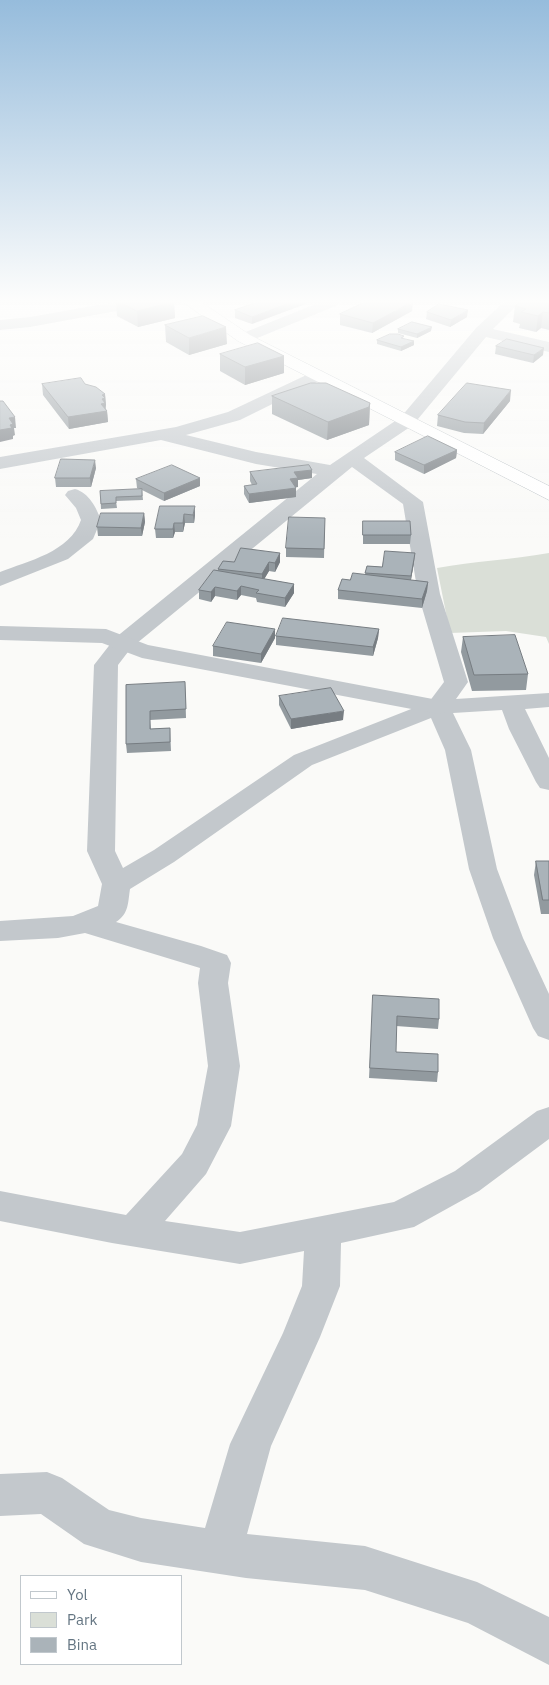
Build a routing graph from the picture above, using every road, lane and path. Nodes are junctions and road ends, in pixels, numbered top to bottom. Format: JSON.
{"nodes":[{"id":1,"x":307,"y":381,"type":"edge"},
{"id":2,"x":326,"y":381,"type":"edge"},
{"id":3,"x":441,"y":381,"type":"edge"},
{"id":4,"x":407,"y":421,"type":"junction"},
{"id":5,"x":162,"y":436,"type":"junction"},
{"id":6,"x":352,"y":458,"type":"junction"},
{"id":7,"x":0,"y":463,"type":"edge"},
{"id":8,"x":333,"y":471,"type":"junction"},
{"id":9,"x":549,"y":494,"type":"edge"},
{"id":10,"x":75,"y":495,"type":"dead end"},
{"id":11,"x":0,"y":580,"type":"edge"},
{"id":12,"x":0,"y":633,"type":"edge"},
{"id":13,"x":123,"y":643,"type":"junction"},
{"id":14,"x":549,"y":700,"type":"edge"},
{"id":15,"x":511,"y":702,"type":"junction"},
{"id":16,"x":438,"y":707,"type":"junction"},
{"id":17,"x":549,"y":782,"type":"edge"},
{"id":18,"x":116,"y":884,"type":"junction"},
{"id":19,"x":85,"y":923,"type":"junction"},
{"id":20,"x":0,"y":930,"type":"edge"},
{"id":21,"x":549,"y":1028,"type":"edge"},
{"id":22,"x":549,"y":1120,"type":"edge"},
{"id":23,"x":0,"y":1206,"type":"edge"},
{"id":24,"x":134,"y":1231,"type":"junction"},
{"id":25,"x":323,"y":1232,"type":"junction"},
{"id":26,"x":0,"y":1494,"type":"edge"},
{"id":27,"x":220,"y":1552,"type":"junction"},
{"id":28,"x":549,"y":1642,"type":"edge"}],
"edges":[{"from":1,"to":5,"type":"street"},
{"from":2,"to":4,"type":"main road"},
{"from":3,"to":4,"type":"street"},
{"from":4,"to":6,"type":"street"},
{"from":4,"to":9,"type":"main road"},
{"from":5,"to":7,"type":"street"},
{"from":5,"to":8,"type":"street"},
{"from":6,"to":8,"type":"street"},
{"from":6,"to":16,"type":"street"},
{"from":8,"to":13,"type":"street"},
{"from":10,"to":11,"type":"street"},
{"from":12,"to":13,"type":"street"},
{"from":13,"to":16,"type":"street"},
{"from":13,"to":18,"type":"street"},
{"from":14,"to":15,"type":"street"},
{"from":15,"to":16,"type":"street"},
{"from":15,"to":17,"type":"street"},
{"from":16,"to":18,"type":"street"},
{"from":16,"to":21,"type":"street"},
{"from":18,"to":19,"type":"street"},
{"from":19,"to":20,"type":"street"},
{"from":19,"to":24,"type":"street"},
{"from":22,"to":25,"type":"street"},
{"from":23,"to":24,"type":"street"},
{"from":24,"to":25,"type":"street"},
{"from":25,"to":27,"type":"street"},
{"from":26,"to":27,"type":"street"},
{"from":27,"to":28,"type":"street"}]}
